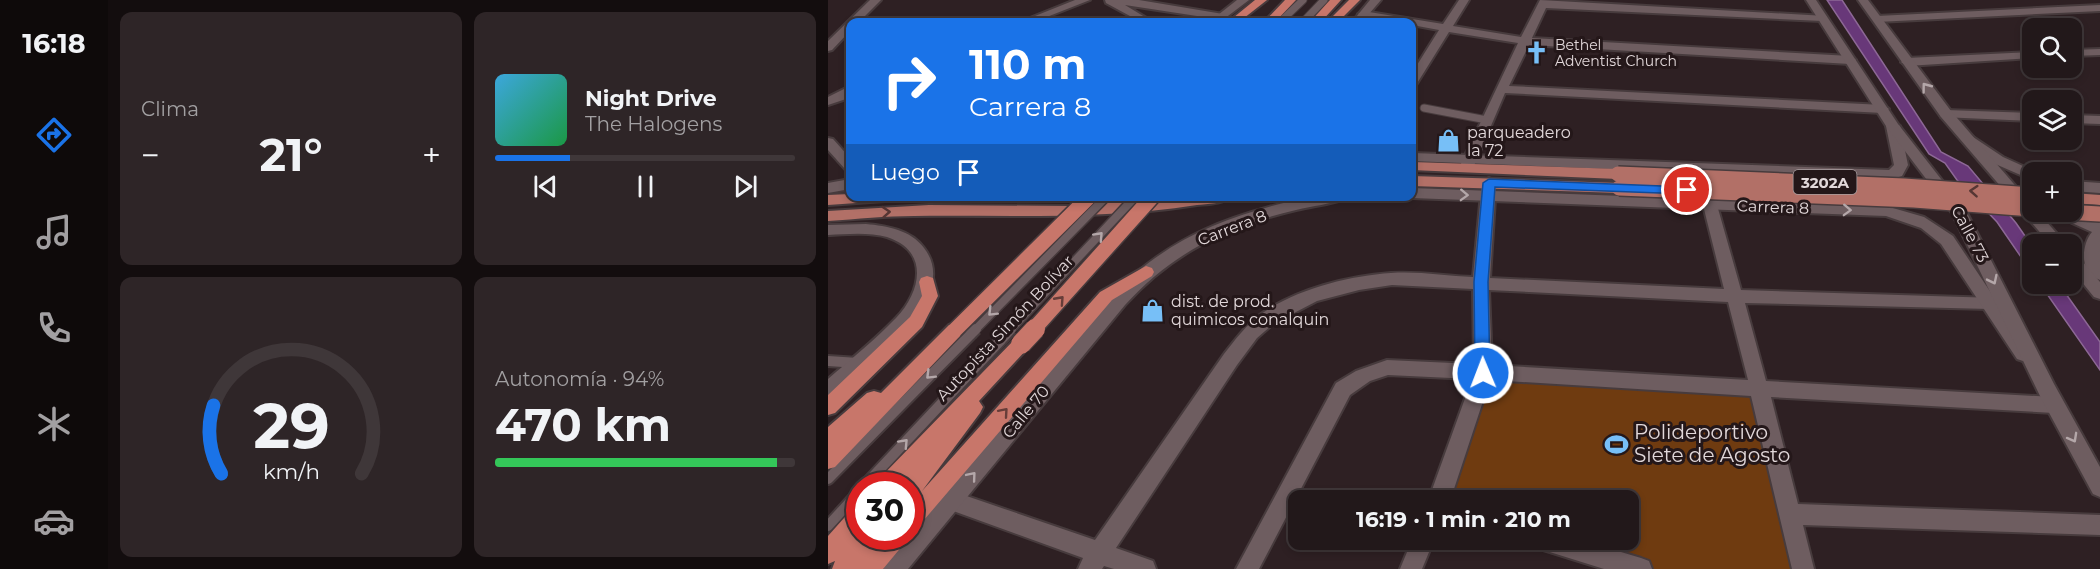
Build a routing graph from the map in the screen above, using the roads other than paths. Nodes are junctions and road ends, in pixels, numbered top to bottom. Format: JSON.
{"nodes":[{"id":1,"x":876,"y":0,"type":"edge"},
{"id":2,"x":1085,"y":0,"type":"edge"},
{"id":3,"x":1109,"y":0,"type":"edge"},
{"id":4,"x":1244,"y":0,"type":"edge"},
{"id":5,"x":1263,"y":0,"type":"edge"},
{"id":6,"x":1273,"y":0,"type":"edge"},
{"id":7,"x":1292,"y":0,"type":"edge"},
{"id":8,"x":1303,"y":0,"type":"edge"},
{"id":9,"x":1324,"y":0,"type":"edge"},
{"id":10,"x":1336,"y":0,"type":"edge"},
{"id":11,"x":1355,"y":0,"type":"edge"},
{"id":12,"x":1364,"y":0,"type":"edge"},
{"id":13,"x":1376,"y":0,"type":"edge"},
{"id":14,"x":1464,"y":0,"type":"edge"},
{"id":15,"x":1811,"y":0,"type":"edge"},
{"id":16,"x":1863,"y":0,"type":"edge"},
{"id":17,"x":1544,"y":2,"type":"edge"},
{"id":18,"x":2100,"y":8,"type":"edge"},
{"id":19,"x":1045,"y":15,"type":"junction"},
{"id":20,"x":858,"y":18,"type":"edge"},
{"id":21,"x":1037,"y":18,"type":"edge"},
{"id":22,"x":1050,"y":18,"type":"edge"},
{"id":23,"x":1141,"y":18,"type":"edge"},
{"id":24,"x":1209,"y":18,"type":"edge"},
{"id":25,"x":1226,"y":18,"type":"edge"},
{"id":26,"x":1229,"y":18,"type":"edge"},
{"id":27,"x":1257,"y":18,"type":"edge"},
{"id":28,"x":1273,"y":18,"type":"edge"},
{"id":29,"x":1284,"y":18,"type":"edge"},
{"id":30,"x":1307,"y":18,"type":"edge"},
{"id":31,"x":1319,"y":18,"type":"edge"},
{"id":32,"x":1336,"y":18,"type":"edge"},
{"id":33,"x":1349,"y":18,"type":"edge"},
{"id":34,"x":1361,"y":18,"type":"edge"},
{"id":35,"x":1822,"y":18,"type":"junction"},
{"id":36,"x":1877,"y":20,"type":"junction"},
{"id":37,"x":1416,"y":25,"type":"edge"},
{"id":38,"x":1445,"y":28,"type":"junction"},
{"id":39,"x":846,"y":30,"type":"edge"},
{"id":40,"x":1525,"y":41,"type":"junction"},
{"id":41,"x":828,"y":48,"type":"edge"},
{"id":42,"x":2082,"y":52,"type":"edge"},
{"id":43,"x":2087,"y":52,"type":"junction"},
{"id":44,"x":2100,"y":52,"type":"edge"},
{"id":45,"x":2022,"y":56,"type":"edge"},
{"id":46,"x":1850,"y":60,"type":"junction"},
{"id":47,"x":1907,"y":62,"type":"junction"},
{"id":48,"x":2100,"y":63,"type":"edge"},
{"id":49,"x":1416,"y":75,"type":"edge"},
{"id":50,"x":846,"y":89,"type":"edge"},
{"id":51,"x":1501,"y":89,"type":"junction"},
{"id":52,"x":828,"y":92,"type":"edge"},
{"id":53,"x":846,"y":94,"type":"edge"},
{"id":54,"x":828,"y":101,"type":"edge"},
{"id":55,"x":1424,"y":108,"type":"dead end"},
{"id":56,"x":1882,"y":109,"type":"junction"},
{"id":57,"x":1946,"y":114,"type":"junction"},
{"id":58,"x":2022,"y":117,"type":"edge"},
{"id":59,"x":2082,"y":119,"type":"edge"},
{"id":60,"x":1487,"y":120,"type":"junction"},
{"id":61,"x":2100,"y":120,"type":"edge"},
{"id":62,"x":1893,"y":126,"type":"junction"},
{"id":63,"x":1965,"y":136,"type":"junction"},
{"id":64,"x":828,"y":142,"type":"edge"},
{"id":65,"x":1416,"y":157,"type":"edge"},
{"id":66,"x":1529,"y":161,"type":"junction"},
{"id":67,"x":846,"y":162,"type":"edge"},
{"id":68,"x":1467,"y":163,"type":"junction"},
{"id":69,"x":1416,"y":166,"type":"edge"},
{"id":70,"x":1512,"y":170,"type":"junction"},
{"id":71,"x":1548,"y":171,"type":"junction"},
{"id":72,"x":2022,"y":171,"type":"edge"},
{"id":73,"x":1870,"y":176,"type":"junction"},
{"id":74,"x":1416,"y":181,"type":"edge"},
{"id":75,"x":1619,"y":181,"type":"junction"},
{"id":76,"x":846,"y":185,"type":"edge"},
{"id":77,"x":1541,"y":185,"type":"junction"},
{"id":78,"x":2082,"y":187,"type":"edge"},
{"id":79,"x":828,"y":188,"type":"edge"},
{"id":80,"x":2100,"y":188,"type":"edge"},
{"id":81,"x":1489,"y":189,"type":"junction"},
{"id":82,"x":1416,"y":193,"type":"edge"},
{"id":83,"x":2022,"y":194,"type":"edge"},
{"id":84,"x":1565,"y":198,"type":"junction"},
{"id":85,"x":846,"y":199,"type":"edge"},
{"id":86,"x":2082,"y":199,"type":"edge"},
{"id":87,"x":828,"y":200,"type":"edge"},
{"id":88,"x":2100,"y":200,"type":"edge"},
{"id":89,"x":1050,"y":201,"type":"edge"},
{"id":90,"x":1085,"y":201,"type":"edge"},
{"id":91,"x":1102,"y":201,"type":"edge"},
{"id":92,"x":1131,"y":201,"type":"edge"},
{"id":93,"x":1149,"y":201,"type":"edge"},
{"id":94,"x":1198,"y":201,"type":"edge"},
{"id":95,"x":1321,"y":201,"type":"edge"},
{"id":96,"x":1710,"y":205,"type":"junction"},
{"id":97,"x":2022,"y":208,"type":"edge"},
{"id":98,"x":918,"y":211,"type":"junction"},
{"id":99,"x":1886,"y":211,"type":"junction"},
{"id":100,"x":2082,"y":213,"type":"edge"},
{"id":101,"x":2100,"y":214,"type":"edge"},
{"id":102,"x":828,"y":216,"type":"edge"},
{"id":103,"x":2082,"y":222,"type":"edge"},
{"id":104,"x":828,"y":230,"type":"edge"},
{"id":105,"x":2100,"y":231,"type":"edge"},
{"id":106,"x":2049,"y":234,"type":"edge"},
{"id":107,"x":1162,"y":260,"type":"joint"},
{"id":108,"x":2082,"y":271,"type":"edge"},
{"id":109,"x":1146,"y":272,"type":"junction"},
{"id":110,"x":2100,"y":274,"type":"edge"},
{"id":111,"x":927,"y":282,"type":"junction"},
{"id":112,"x":1481,"y":282,"type":"junction"},
{"id":113,"x":2100,"y":292,"type":"edge"},
{"id":114,"x":1735,"y":296,"type":"junction"},
{"id":115,"x":1990,"y":303,"type":"junction"},
{"id":116,"x":963,"y":332,"type":"junction"},
{"id":117,"x":1021,"y":344,"type":"junction"},
{"id":118,"x":828,"y":361,"type":"edge"},
{"id":119,"x":858,"y":363,"type":"junction"},
{"id":120,"x":1483,"y":373,"type":"junction"},
{"id":121,"x":1759,"y":388,"type":"junction"},
{"id":122,"x":828,"y":391,"type":"edge"},
{"id":123,"x":2050,"y":397,"type":"junction"},
{"id":124,"x":828,"y":407,"type":"edge"},
{"id":125,"x":828,"y":439,"type":"edge"},
{"id":126,"x":828,"y":460,"type":"edge"},
{"id":127,"x":877,"y":472,"type":"edge"},
{"id":128,"x":899,"y":472,"type":"edge"},
{"id":129,"x":924,"y":472,"type":"edge"},
{"id":130,"x":828,"y":478,"type":"edge"},
{"id":131,"x":2100,"y":487,"type":"edge"},
{"id":132,"x":1443,"y":490,"type":"edge"},
{"id":133,"x":952,"y":501,"type":"junction"},
{"id":134,"x":924,"y":504,"type":"edge"},
{"id":135,"x":846,"y":506,"type":"edge"},
{"id":136,"x":1790,"y":514,"type":"junction"},
{"id":137,"x":2100,"y":525,"type":"edge"},
{"id":138,"x":828,"y":526,"type":"edge"},
{"id":139,"x":846,"y":532,"type":"edge"},
{"id":140,"x":859,"y":550,"type":"edge"},
{"id":141,"x":885,"y":550,"type":"edge"},
{"id":142,"x":1419,"y":550,"type":"edge"},
{"id":143,"x":1578,"y":550,"type":"edge"},
{"id":144,"x":828,"y":553,"type":"edge"},
{"id":145,"x":1094,"y":561,"type":"edge"},
{"id":146,"x":843,"y":569,"type":"edge"},
{"id":147,"x":868,"y":569,"type":"edge"},
{"id":148,"x":894,"y":569,"type":"edge"},
{"id":149,"x":1145,"y":569,"type":"edge"},
{"id":150,"x":1247,"y":569,"type":"edge"},
{"id":151,"x":1411,"y":569,"type":"edge"},
{"id":152,"x":1641,"y":569,"type":"edge"},
{"id":153,"x":1803,"y":569,"type":"edge"}],
"edges":[{"from":1,"to":20,"type":"street"},
{"from":2,"to":19,"type":"street"},
{"from":3,"to":23,"type":"street"},
{"from":3,"to":24,"type":"street"},
{"from":4,"to":25,"type":"street"},
{"from":5,"to":26,"type":"highway"},
{"from":6,"to":27,"type":"highway"},
{"from":7,"to":28,"type":"highway"},
{"from":8,"to":29,"type":"lane"},
{"from":9,"to":30,"type":"lane"},
{"from":10,"to":31,"type":"highway"},
{"from":11,"to":32,"type":"highway"},
{"from":12,"to":33,"type":"highway"},
{"from":13,"to":34,"type":"street"},
{"from":14,"to":38,"type":"street"},
{"from":15,"to":35,"type":"street","name":"Calle 73"},
{"from":16,"to":36,"type":"street"},
{"from":17,"to":35,"type":"street"},
{"from":17,"to":40,"type":"street"},
{"from":18,"to":36,"type":"street"},
{"from":19,"to":21,"type":"street"},
{"from":19,"to":22,"type":"street"},
{"from":35,"to":46,"type":"street","name":"Calle 73"},
{"from":36,"to":47,"type":"street"},
{"from":37,"to":38,"type":"street"},
{"from":38,"to":40,"type":"street"},
{"from":38,"to":49,"type":"street"},
{"from":39,"to":41,"type":"street"},
{"from":40,"to":46,"type":"street"},
{"from":40,"to":51,"type":"street"},
{"from":42,"to":43,"type":"street"},
{"from":43,"to":44,"type":"street"},
{"from":43,"to":48,"type":"street"},
{"from":45,"to":47,"type":"street"},
{"from":46,"to":56,"type":"street","name":"Calle 73"},
{"from":57,"to":47,"type":"street","one_way":true},
{"from":50,"to":52,"type":"street"},
{"from":51,"to":56,"type":"street"},
{"from":51,"to":60,"type":"street"},
{"from":53,"to":54,"type":"street"},
{"from":55,"to":60,"type":"lane"},
{"from":56,"to":62,"type":"street","name":"Calle 73"},
{"from":57,"to":58,"type":"street"},
{"from":57,"to":63,"type":"street"},
{"from":59,"to":61,"type":"street"},
{"from":60,"to":68,"type":"street"},
{"from":62,"to":73,"type":"street","name":"Carrera 8"},
{"from":62,"to":123,"type":"street","name":"Calle 73","one_way":true},
{"from":63,"to":72,"type":"street"},
{"from":63,"to":106,"type":"street"},
{"from":64,"to":67,"type":"street"},
{"from":65,"to":68,"type":"street","name":"Carrera 8"},
{"from":66,"to":68,"type":"street","name":"Carrera 8"},
{"from":66,"to":70,"type":"main road"},
{"from":66,"to":71,"type":"main road"},
{"from":66,"to":73,"type":"street","name":"Carrera 8"},
{"from":68,"to":69,"type":"main road","name":"Carrera 8"},
{"from":68,"to":70,"type":"main road","name":"Carrera 8"},
{"from":70,"to":71,"type":"main road","name":"Carrera 8"},
{"from":71,"to":75,"type":"main road","name":"Carrera 8"},
{"from":73,"to":99,"type":"street"},
{"from":74,"to":81,"type":"main road","name":"Carrera 8"},
{"from":75,"to":77,"type":"main road","name":"Carrera 8"},
{"from":83,"to":75,"type":"main road","name":"Carrera 8","number":"3202A","one_way":true,"bridge":true},
{"from":75,"to":97,"type":"main road","name":"Carrera 8","number":"3202A","bridge":true},
{"from":76,"to":79,"type":"street"},
{"from":77,"to":81,"type":"main road","name":"Carrera 8"},
{"from":77,"to":84,"type":"main road"},
{"from":78,"to":80,"type":"street"},
{"from":82,"to":81,"type":"street","name":"Carrera 8","one_way":true},
{"from":81,"to":84,"type":"street","name":"Carrera 8"},
{"from":81,"to":112,"type":"street"},
{"from":84,"to":96,"type":"street","name":"Carrera 8"},
{"from":85,"to":87,"type":"main road"},
{"from":86,"to":88,"type":"main road"},
{"from":89,"to":98,"type":"main road"},
{"from":90,"to":116,"type":"highway","name":"Autopista Simón Bolívar","bridge":true},
{"from":91,"to":116,"type":"lane","one_way":true,"bridge":true},
{"from":127,"to":92,"type":"lane","one_way":true,"bridge":true},
{"from":117,"to":93,"type":"highway","name":"Autopista Simón Bolívar","one_way":true,"bridge":true},
{"from":94,"to":98,"type":"main road"},
{"from":95,"to":107,"type":"street","name":"Carrera 8"},
{"from":96,"to":99,"type":"street","name":"Carrera 8","one_way":true},
{"from":96,"to":114,"type":"street"},
{"from":102,"to":98,"type":"main road","one_way":true},
{"from":99,"to":115,"type":"street","name":"Carrera 8"},
{"from":100,"to":101,"type":"main road","bridge":true},
{"from":103,"to":105,"type":"street"},
{"from":104,"to":111,"type":"street"},
{"from":105,"to":110,"type":"street"},
{"from":107,"to":109,"type":"street","name":"Calle 70"},
{"from":108,"to":113,"type":"street"},
{"from":133,"to":109,"type":"street","name":"Calle 70","one_way":true},
{"from":134,"to":109,"type":"highway","one_way":true},
{"from":111,"to":119,"type":"street"},
{"from":111,"to":124,"type":"highway"},
{"from":112,"to":114,"type":"street"},
{"from":112,"to":120,"type":"street"},
{"from":112,"to":145,"type":"street"},
{"from":114,"to":115,"type":"street"},
{"from":114,"to":121,"type":"street"},
{"from":115,"to":123,"type":"street","name":"Carrera 8"},
{"from":116,"to":125,"type":"highway"},
{"from":116,"to":126,"type":"highway","name":"Autopista Simón Bolívar"},
{"from":116,"to":130,"type":"lane","one_way":true},
{"from":117,"to":128,"type":"highway","name":"Autopista Simón Bolívar"},
{"from":117,"to":129,"type":"highway"},
{"from":118,"to":119,"type":"lane"},
{"from":119,"to":122,"type":"street"},
{"from":120,"to":121,"type":"street"},
{"from":120,"to":132,"type":"street"},
{"from":120,"to":150,"type":"street"},
{"from":121,"to":123,"type":"street"},
{"from":121,"to":136,"type":"street"},
{"from":123,"to":131,"type":"street","name":"Calle 73","one_way":true},
{"from":133,"to":145,"type":"street"},
{"from":133,"to":148,"type":"street","name":"Calle 70"},
{"from":135,"to":138,"type":"lane"},
{"from":136,"to":137,"type":"street"},
{"from":136,"to":153,"type":"street"},
{"from":139,"to":144,"type":"highway"},
{"from":140,"to":146,"type":"highway"},
{"from":141,"to":147,"type":"highway"},
{"from":142,"to":151,"type":"street"},
{"from":143,"to":152,"type":"street"},
{"from":145,"to":149,"type":"street"}]}
